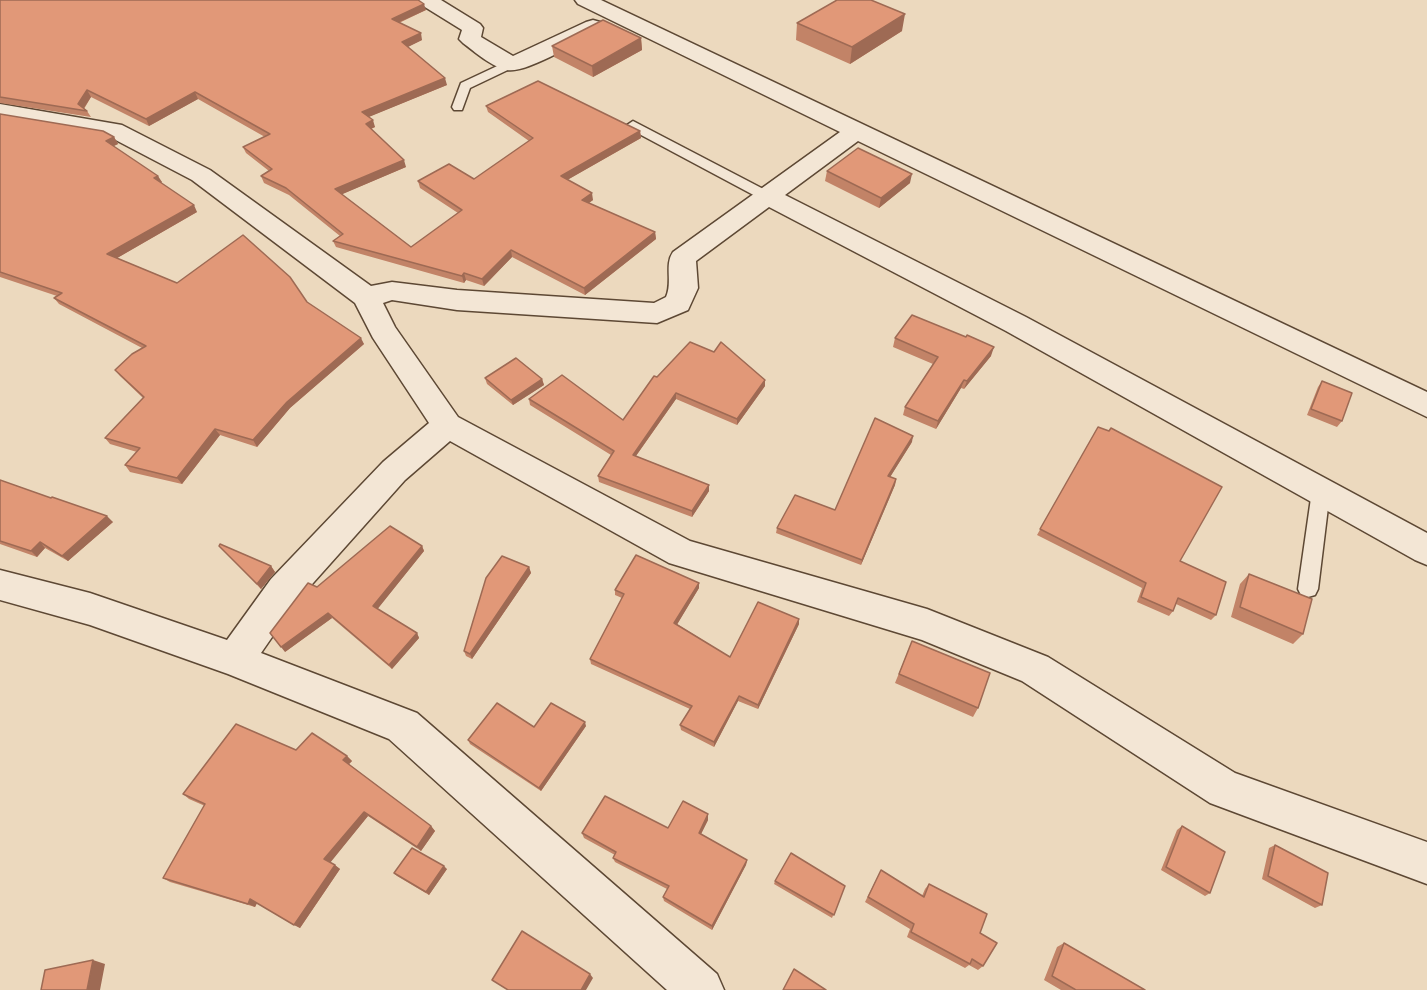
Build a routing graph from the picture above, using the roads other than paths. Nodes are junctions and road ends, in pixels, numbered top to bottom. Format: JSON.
{"nodes":[{"id":1,"x":427,"y":0,"type":"edge"},
{"id":2,"x":585,"y":0,"type":"edge"},
{"id":3,"x":615,"y":15,"type":"junction"},
{"id":4,"x":510,"y":64,"type":"junction"},
{"id":5,"x":458,"y":107,"type":"dead end"},
{"id":6,"x":0,"y":111,"type":"edge"},
{"id":7,"x":633,"y":125,"type":"edge"},
{"id":8,"x":857,"y":131,"type":"junction"},
{"id":9,"x":766,"y":196,"type":"junction"},
{"id":10,"x":366,"y":297,"type":"junction"},
{"id":11,"x":1427,"y":405,"type":"edge"},
{"id":12,"x":447,"y":425,"type":"junction"},
{"id":13,"x":1321,"y":491,"type":"junction"},
{"id":14,"x":1427,"y":550,"type":"edge"},
{"id":15,"x":0,"y":585,"type":"edge"},
{"id":16,"x":1308,"y":589,"type":"dead end"},
{"id":17,"x":235,"y":660,"type":"junction"},
{"id":18,"x":1427,"y":863,"type":"edge"},
{"id":19,"x":701,"y":990,"type":"edge"}],
"edges":[{"from":1,"to":4,"type":"street"},
{"from":2,"to":3,"type":"street"},
{"from":3,"to":4,"type":"street"},
{"from":3,"to":8,"type":"street"},
{"from":4,"to":5,"type":"lane"},
{"from":6,"to":10,"type":"street"},
{"from":7,"to":9,"type":"lane"},
{"from":8,"to":9,"type":"street"},
{"from":8,"to":11,"type":"street"},
{"from":9,"to":10,"type":"street"},
{"from":9,"to":13,"type":"street"},
{"from":10,"to":12,"type":"street"},
{"from":12,"to":17,"type":"street"},
{"from":12,"to":18,"type":"street"},
{"from":13,"to":14,"type":"street"},
{"from":13,"to":16,"type":"lane"},
{"from":15,"to":17,"type":"street"},
{"from":17,"to":19,"type":"street"}]}
